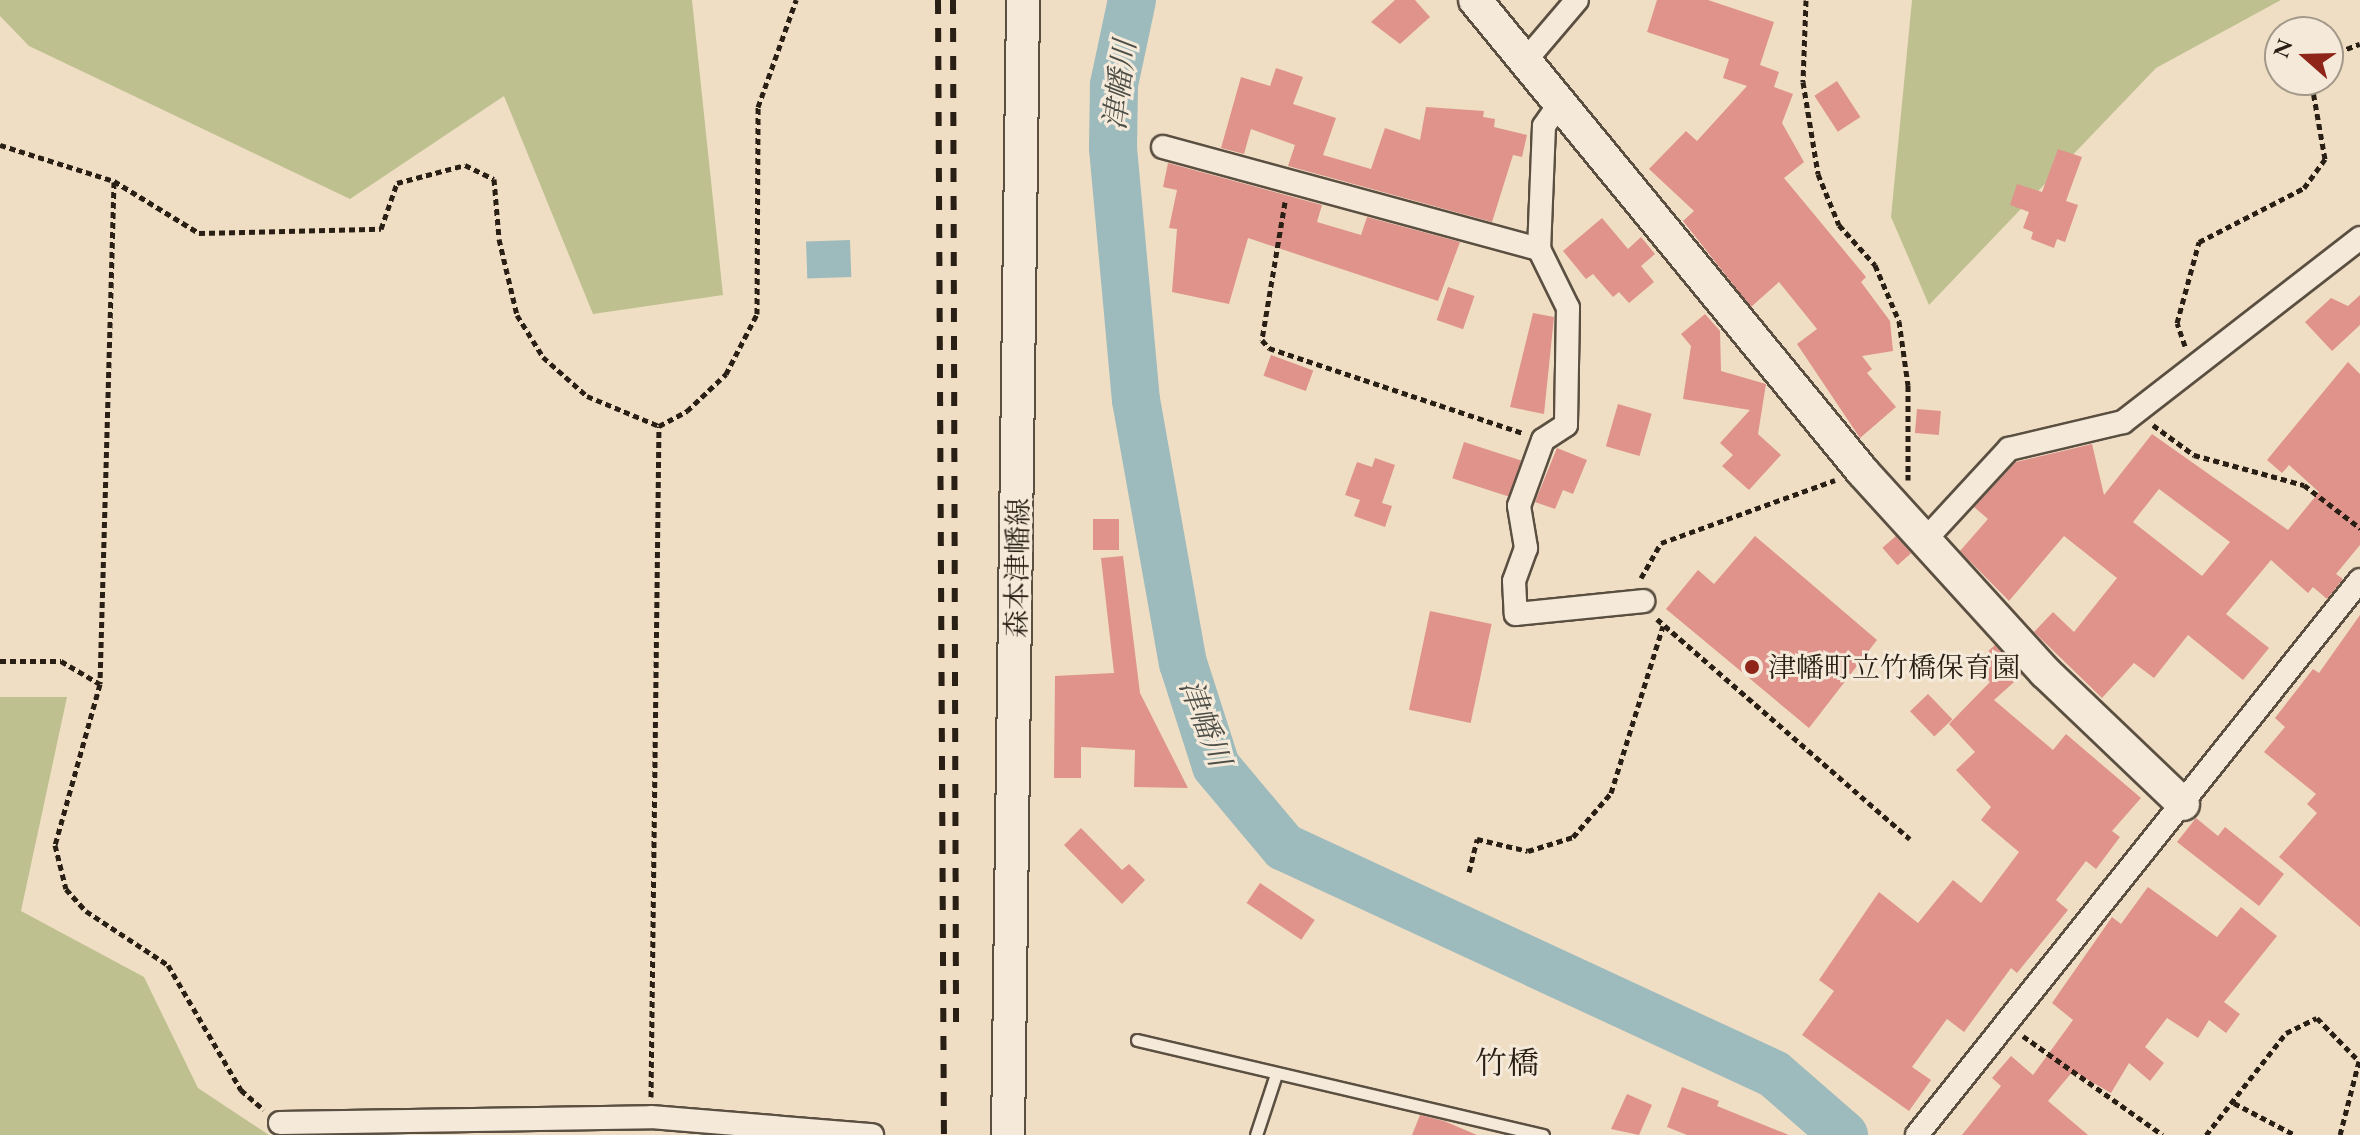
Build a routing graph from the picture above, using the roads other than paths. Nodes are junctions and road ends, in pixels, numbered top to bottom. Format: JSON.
{"nodes":[{"id":1,"x":1023,"y":0,"type":"edge"},
{"id":2,"x":1475,"y":0,"type":"edge"},
{"id":3,"x":1577,"y":0,"type":"edge"},
{"id":4,"x":1525,"y":61,"type":"junction"},
{"id":5,"x":1560,"y":103,"type":"junction"},
{"id":6,"x":1163,"y":147,"type":"dead end"},
{"id":7,"x":2360,"y":238,"type":"edge"},
{"id":8,"x":1539,"y":249,"type":"junction"},
{"id":9,"x":1925,"y":540,"type":"junction"},
{"id":10,"x":2360,"y":580,"type":"edge"},
{"id":11,"x":1643,"y":601,"type":"road end"},
{"id":12,"x":2183,"y":804,"type":"junction"},
{"id":13,"x":1137,"y":1040,"type":"dead end"},
{"id":14,"x":1276,"y":1074,"type":"junction"},
{"id":15,"x":280,"y":1123,"type":"road end"},
{"id":16,"x":651,"y":1126,"type":"edge"},
{"id":17,"x":872,"y":1135,"type":"edge"},
{"id":18,"x":1008,"y":1135,"type":"edge"},
{"id":19,"x":1256,"y":1135,"type":"edge"},
{"id":20,"x":1543,"y":1135,"type":"edge"},
{"id":21,"x":1917,"y":1135,"type":"edge"}],
"edges":[{"from":1,"to":18,"type":"main road","name":"森本津幡線"},
{"from":2,"to":4,"type":"main road"},
{"from":3,"to":4,"type":"street"},
{"from":4,"to":5,"type":"main road"},
{"from":5,"to":8,"type":"street"},
{"from":5,"to":9,"type":"main road"},
{"from":6,"to":8,"type":"street"},
{"from":7,"to":9,"type":"street"},
{"from":8,"to":11,"type":"street"},
{"from":9,"to":12,"type":"main road"},
{"from":10,"to":12,"type":"street"},
{"from":12,"to":21,"type":"street"},
{"from":13,"to":14,"type":"lane"},
{"from":14,"to":19,"type":"lane"},
{"from":14,"to":20,"type":"lane"},
{"from":15,"to":16,"type":"street"},
{"from":16,"to":17,"type":"street"}]}
